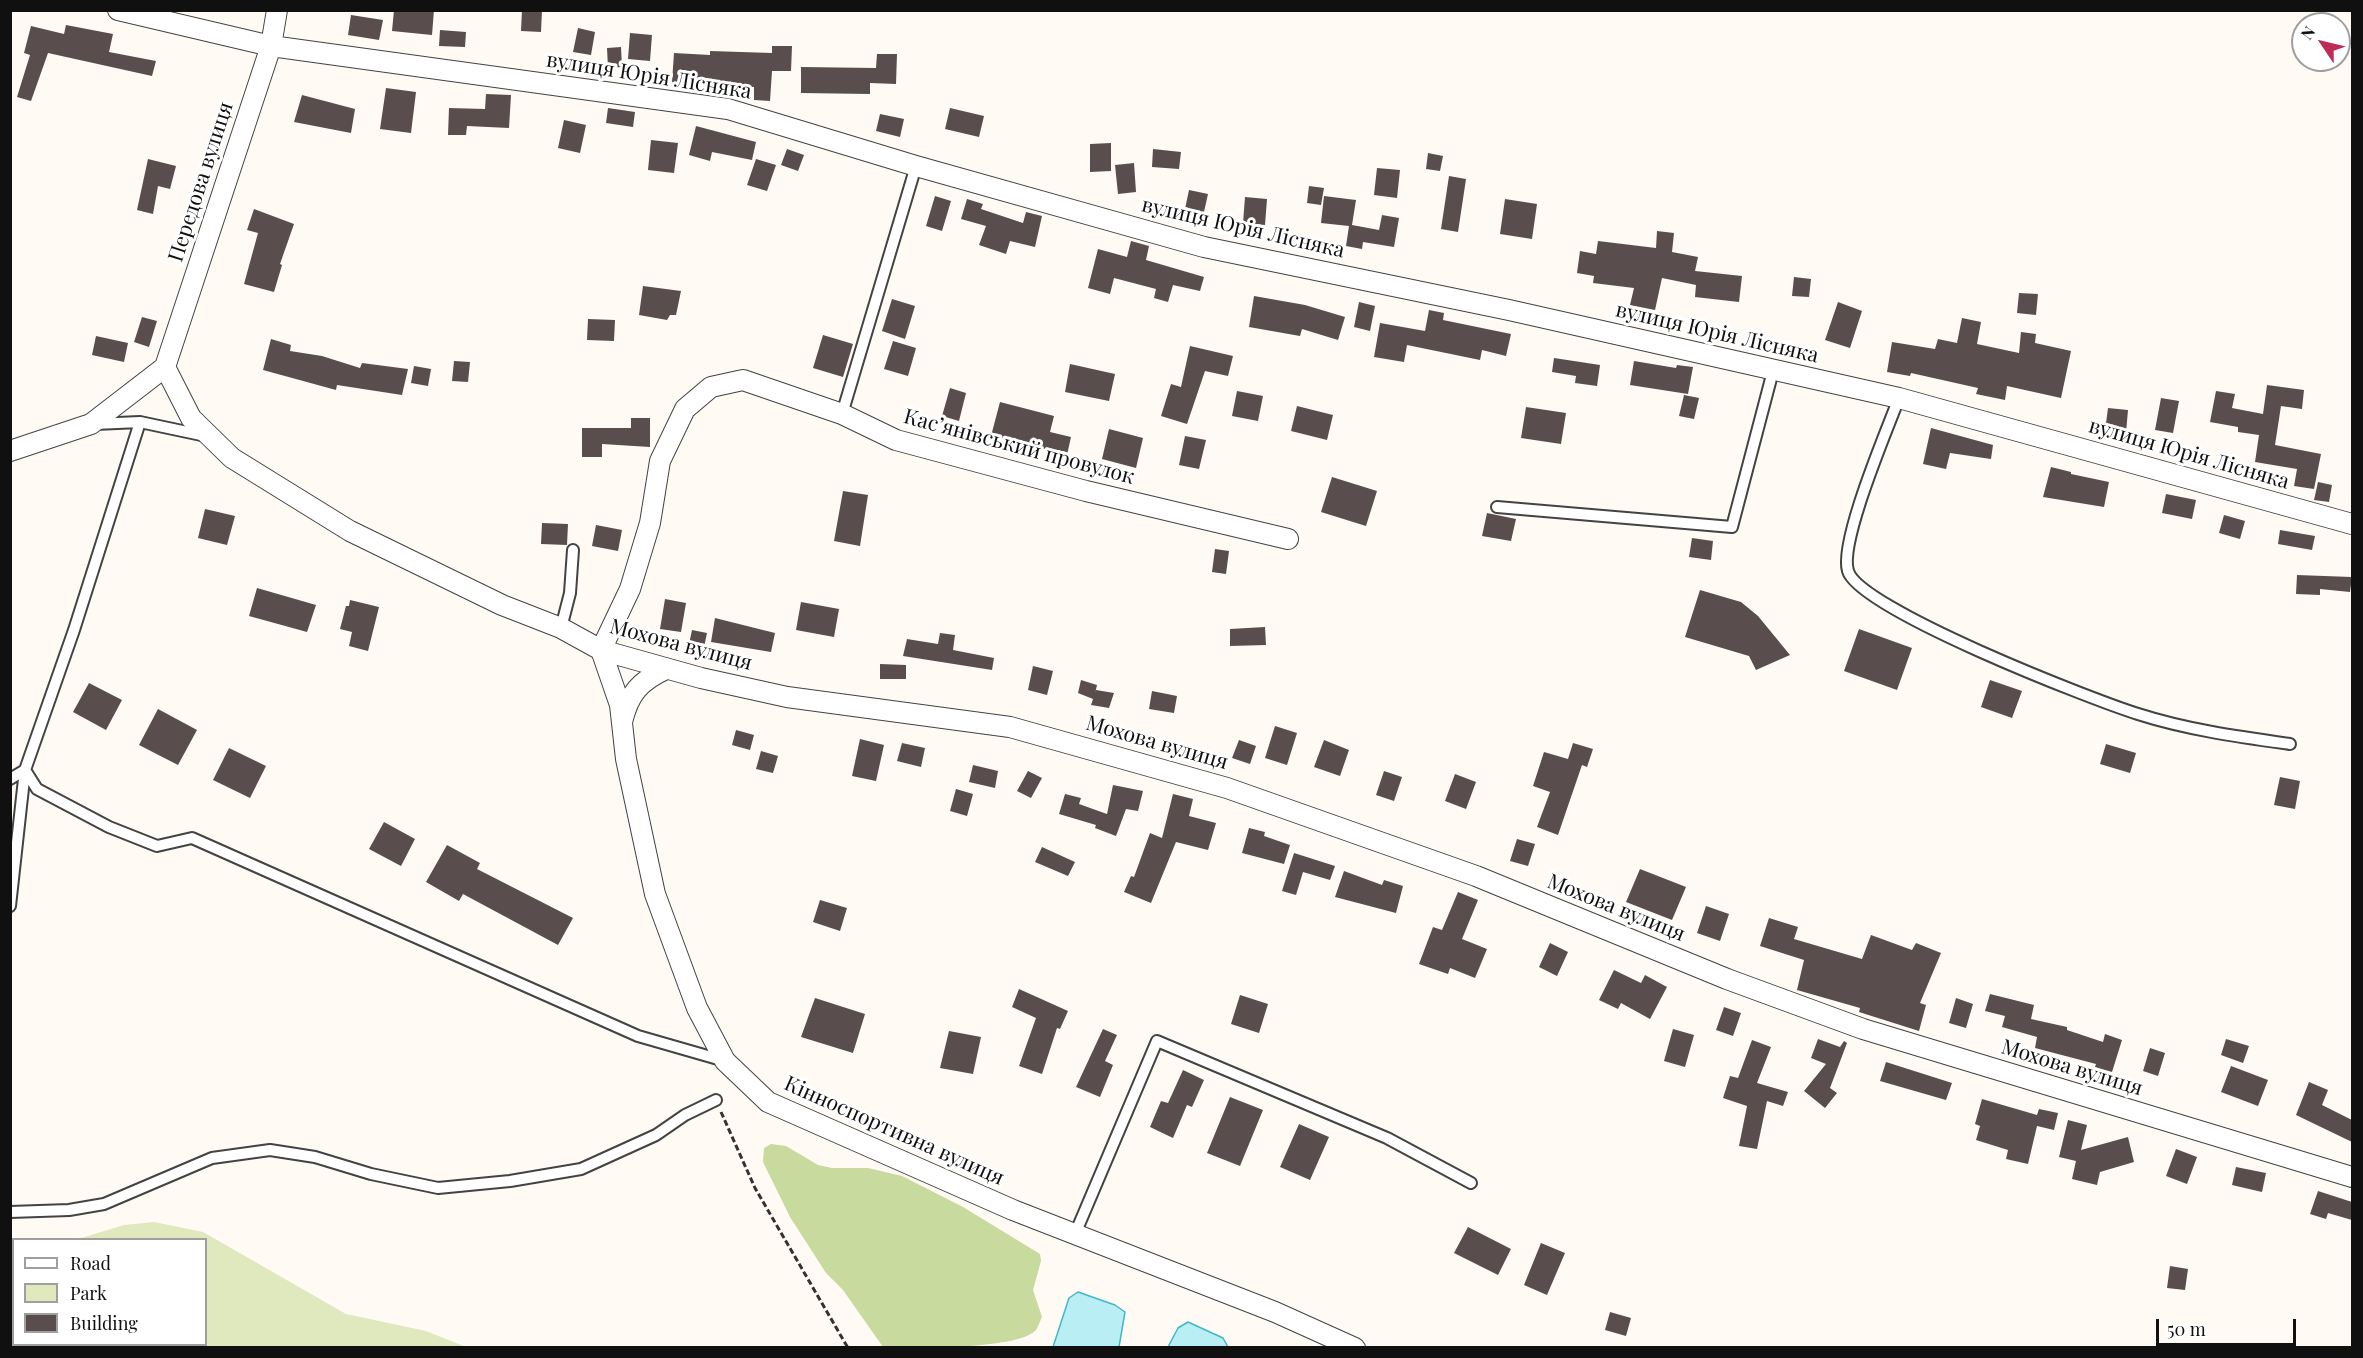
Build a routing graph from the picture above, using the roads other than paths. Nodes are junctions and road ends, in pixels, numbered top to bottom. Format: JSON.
{"nodes":[{"id":1,"x":118,"y":10,"type":"edge"},
{"id":2,"x":277,"y":10,"type":"edge"},
{"id":3,"x":271,"y":46,"type":"junction"},
{"id":4,"x":916,"y":166,"type":"junction"},
{"id":5,"x":165,"y":368,"type":"junction"},
{"id":6,"x":1773,"y":370,"type":"junction"},
{"id":7,"x":1899,"y":398,"type":"junction"},
{"id":8,"x":842,"y":414,"type":"junction"},
{"id":9,"x":140,"y":422,"type":"junction"},
{"id":10,"x":92,"y":424,"type":"junction"},
{"id":11,"x":206,"y":436,"type":"junction"},
{"id":12,"x":10,"y":451,"type":"edge"},
{"id":13,"x":1497,"y":507,"type":"dead end"},
{"id":14,"x":2352,"y":524,"type":"edge"},
{"id":15,"x":1288,"y":539,"type":"dead end"},
{"id":16,"x":573,"y":550,"type":"dead end"},
{"id":17,"x":561,"y":628,"type":"junction"},
{"id":18,"x":601,"y":650,"type":"junction"},
{"id":19,"x":666,"y":669,"type":"junction"},
{"id":20,"x":622,"y":725,"type":"junction"},
{"id":21,"x":2290,"y":744,"type":"dead end"},
{"id":22,"x":25,"y":770,"type":"junction"},
{"id":23,"x":10,"y":779,"type":"edge"},
{"id":24,"x":10,"y":906,"type":"edge"},
{"id":25,"x":725,"y":1061,"type":"junction"},
{"id":26,"x":716,"y":1100,"type":"road end"},
{"id":27,"x":2352,"y":1177,"type":"edge"},
{"id":28,"x":1472,"y":1183,"type":"dead end"},
{"id":29,"x":10,"y":1212,"type":"edge"},
{"id":30,"x":1075,"y":1234,"type":"junction"},
{"id":31,"x":1354,"y":1347,"type":"edge"}],
"edges":[{"from":1,"to":3,"type":"street","name":"вулиця Юрія Лісняка"},
{"from":2,"to":3,"type":"street","name":"Передова вулиця"},
{"from":3,"to":4,"type":"street","name":"вулиця Юрія Лісняка"},
{"from":3,"to":5,"type":"street","name":"Передова вулиця"},
{"from":4,"to":6,"type":"street","name":"вулиця Юрія Лісняка"},
{"from":4,"to":8,"type":"lane"},
{"from":5,"to":10,"type":"street"},
{"from":5,"to":11,"type":"street","name":"Мохова вулиця"},
{"from":6,"to":7,"type":"street","name":"вулиця Юрія Лісняка"},
{"from":6,"to":13,"type":"lane"},
{"from":7,"to":14,"type":"street","name":"вулиця Юрія Лісняка"},
{"from":7,"to":21,"type":"lane"},
{"from":8,"to":15,"type":"street","name":"Касʼянівський провулок"},
{"from":8,"to":18,"type":"street","name":"Касʼянівський провулок"},
{"from":9,"to":10,"type":"lane"},
{"from":9,"to":11,"type":"lane"},
{"from":9,"to":22,"type":"lane"},
{"from":10,"to":12,"type":"street"},
{"from":11,"to":17,"type":"street","name":"Мохова вулиця"},
{"from":16,"to":17,"type":"lane"},
{"from":17,"to":18,"type":"street","name":"Мохова вулиця"},
{"from":18,"to":19,"type":"street","name":"Мохова вулиця"},
{"from":18,"to":20,"type":"street","name":"Кінноспортивна вулиця"},
{"from":19,"to":20,"type":"street"},
{"from":19,"to":27,"type":"street","name":"Мохова вулиця"},
{"from":20,"to":25,"type":"street","name":"Кінноспортивна вулиця"},
{"from":22,"to":23,"type":"lane"},
{"from":22,"to":24,"type":"lane"},
{"from":22,"to":25,"type":"lane"},
{"from":25,"to":30,"type":"street","name":"Кінноспортивна вулиця"},
{"from":26,"to":29,"type":"lane"},
{"from":28,"to":30,"type":"lane"},
{"from":30,"to":31,"type":"street","name":"Кінноспортивна вулиця"}]}
